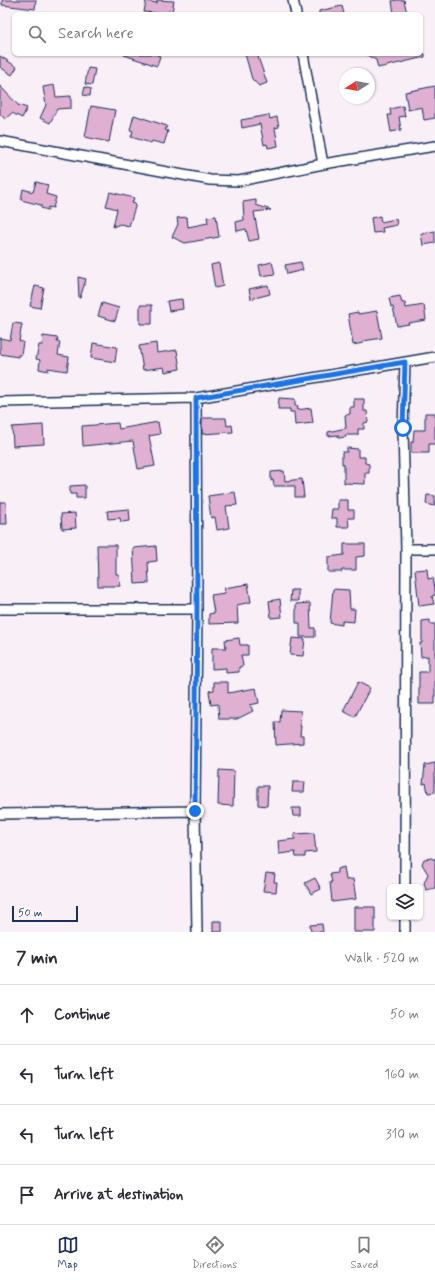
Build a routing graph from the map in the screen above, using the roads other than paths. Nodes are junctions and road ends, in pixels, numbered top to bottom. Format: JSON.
{"nodes":[{"id":1,"x":293,"y":0,"type":"edge"},
{"id":2,"x":296,"y":12,"type":"edge"},
{"id":3,"x":303,"y":56,"type":"edge"},
{"id":4,"x":0,"y":140,"type":"edge"},
{"id":5,"x":435,"y":146,"type":"edge"},
{"id":6,"x":323,"y":164,"type":"junction"},
{"id":7,"x":435,"y":357,"type":"edge"},
{"id":8,"x":405,"y":362,"type":"junction"},
{"id":9,"x":196,"y":398,"type":"junction"},
{"id":10,"x":0,"y":402,"type":"edge"},
{"id":11,"x":406,"y":549,"type":"junction"},
{"id":12,"x":435,"y":549,"type":"edge"},
{"id":13,"x":0,"y":609,"type":"edge"},
{"id":14,"x":197,"y":609,"type":"junction"},
{"id":15,"x":195,"y":811,"type":"junction"},
{"id":16,"x":0,"y":814,"type":"edge"},
{"id":17,"x":405,"y":884,"type":"edge"},
{"id":18,"x":405,"y":920,"type":"edge"},
{"id":19,"x":197,"y":932,"type":"edge"},
{"id":20,"x":405,"y":932,"type":"edge"}],
"edges":[{"from":1,"to":2,"type":"street"},
{"from":3,"to":6,"type":"street"},
{"from":4,"to":6,"type":"street"},
{"from":5,"to":6,"type":"street"},
{"from":7,"to":8,"type":"street"},
{"from":8,"to":9,"type":"street"},
{"from":8,"to":11,"type":"street"},
{"from":9,"to":10,"type":"street"},
{"from":9,"to":14,"type":"street"},
{"from":11,"to":12,"type":"street"},
{"from":11,"to":17,"type":"street"},
{"from":13,"to":14,"type":"street"},
{"from":14,"to":15,"type":"street"},
{"from":15,"to":16,"type":"street"},
{"from":15,"to":19,"type":"street"},
{"from":18,"to":20,"type":"street"}]}
